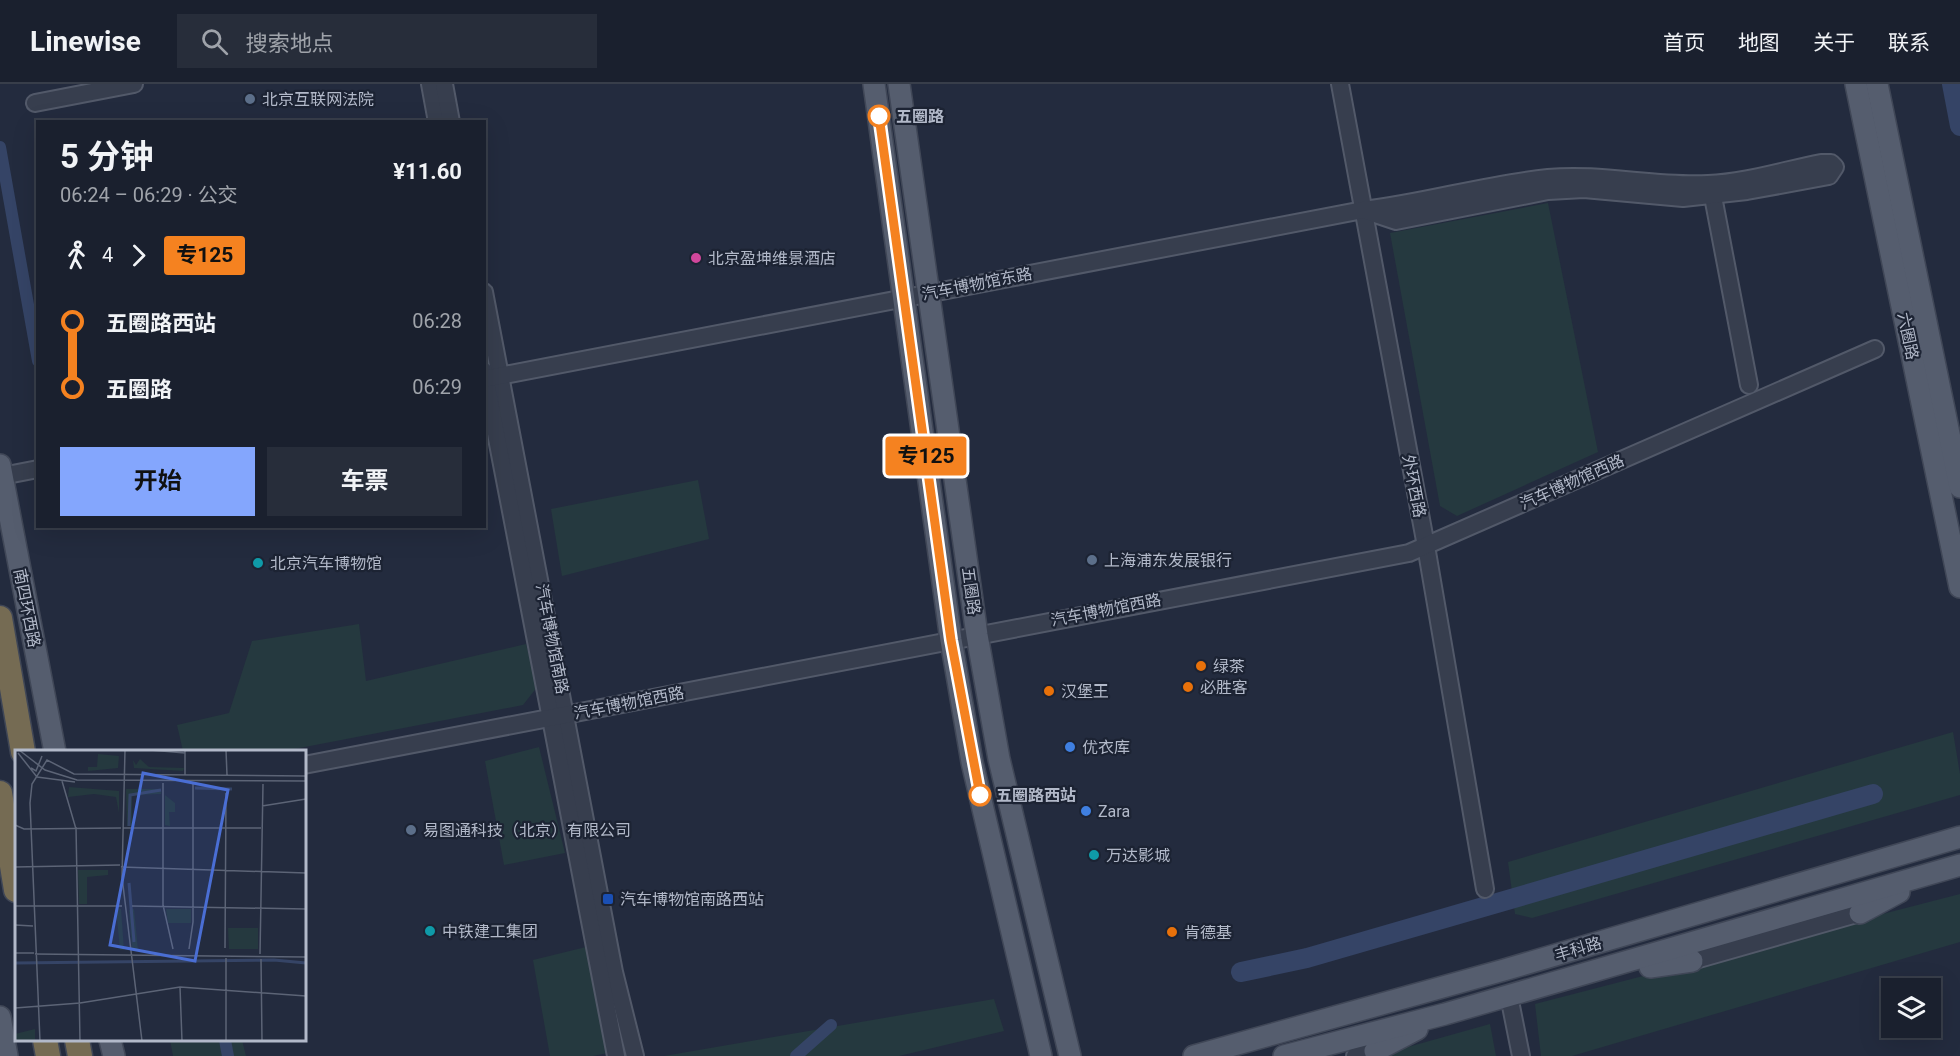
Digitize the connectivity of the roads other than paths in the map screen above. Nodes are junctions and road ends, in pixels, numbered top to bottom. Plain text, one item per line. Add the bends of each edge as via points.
1 (134, 84) edge
2 (430, 84) edge
3 (444, 84) edge
4 (874, 84) edge
5 (899, 84) edge
6 (1340, 84) edge
7 (1856, 84) edge
8 (1877, 84) edge
9 (35, 103) dead end
10 (437, 120) edge
11 (451, 120) edge
12 (1711, 190) junction
13 (1363, 210) junction
14 (927, 294) junction
15 (904, 298) junction
16 (486, 326) edge
17 (1875, 349) dead end
18 (489, 376) edge
19 (1749, 385) dead end
20 (36, 469) edge
21 (1, 471) edge
22 (1960, 487) edge
23 (1425, 546) junction
24 (1960, 587) edge
25 (0, 618) edge
26 (977, 635) junction
27 (951, 640) junction
28 (558, 716) junction
29 (23, 750) edge
30 (55, 750) edge
31 (306, 765) edge
32 (1, 801) edge
33 (1960, 837) edge
34 (1960, 864) edge
35 (1937, 872) junction
36 (15, 885) edge
37 (1485, 889) dead end
38 (1860, 913) joint
39 (1692, 961) joint
40 (1601, 969) junction
41 (1509, 996) junction
42 (1445, 1014) junction
43 (0, 1017) edge
44 (45, 1041) edge
45 (77, 1041) edge
46 (110, 1041) edge
47 (1365, 1053) edge
48 (7, 1056) edge
49 (48, 1056) edge
50 (80, 1056) edge
51 (114, 1056) edge
52 (616, 1056) edge
53 (635, 1056) edge
54 (1041, 1056) edge
55 (1070, 1056) edge
56 (1194, 1056) edge
57 (1284, 1056) edge
58 (1521, 1056) edge

1 - 9 street
2 - 10 street
3 - 11 street
4 - 15 main road, 五圈路
5 - 14 main road, 五圈路
6 - 13 street, 外环西路
7 - 24 main road, 六圈路
8 - 22 main road, 六圈路
12 - 12 street via 1829,176 1835,167 1821,163
12 - 13 street via 1683,198 1584,189 1548,191 1396,220
12 - 19 street
13 - 14 street, 汽车博物馆东路
13 - 23 street, 外环西路
14 - 15 street, 汽车博物馆东路
14 - 26 main road, 五圈路
15 - 18 street, 汽车博物馆东路
15 - 27 main road, 五圈路
16 - 18 street, 汽车博物馆南路
17 - 23 street, 汽车博物馆西路
18 - 28 street, 汽车博物馆南路
20 - 21 street
21 - 30 main road, 南四环西路
23 - 26 street, 汽车博物馆西路 via 1409,553
23 - 37 street, 外环西路
25 - 29 highway, 南四环西路
26 - 27 street, 汽车博物馆西路
26 - 55 main road, 五圈路 via 999,759
27 - 28 street, 汽车博物馆西路
27 - 54 main road, 五圈路 via 972,762
28 - 31 street, 汽车博物馆西路
28 - 52 street, 汽车博物馆南路
28 - 53 street, 汽车博物馆南路
32 - 36 highway
33 - 56 main road, 丰科路
34 - 35 main road, 丰科路
35 - 38 main road
35 - 40 main road, 丰科路
38 - 39 street
39 - 40 main road
40 - 41 main road, 丰科路
41 - 42 main road, 丰科路
41 - 58 street
42 - 47 main road
42 - 57 main road, 丰科路
43 - 48 main road
44 - 49 highway
45 - 50 highway
46 - 51 main road

